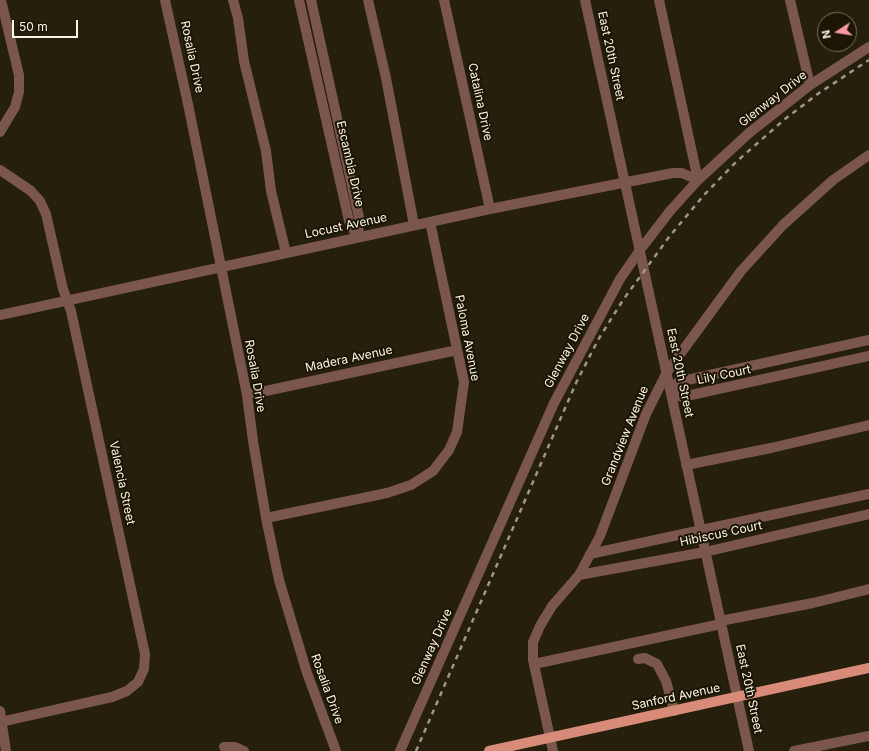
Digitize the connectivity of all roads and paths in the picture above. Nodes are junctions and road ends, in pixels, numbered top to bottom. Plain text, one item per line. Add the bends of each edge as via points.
1 (1, 0) edge
2 (165, 0) edge
3 (233, 0) edge
4 (299, 0) edge
5 (311, 0) edge
6 (368, 0) edge
7 (444, 0) edge
8 (585, 0) edge
9 (658, 0) edge
10 (790, 0) edge
11 (869, 47) edge
12 (810, 85) junction
13 (0, 132) edge
14 (869, 155) edge
15 (0, 170) edge
16 (698, 180) junction
17 (625, 182) junction
18 (490, 209) junction
19 (430, 222) junction
20 (414, 225) junction
21 (357, 237) junction
22 (640, 250) junction
23 (286, 253) junction
24 (221, 267) junction
25 (67, 300) junction
26 (0, 315) edge
27 (869, 340) edge
28 (457, 350) junction
29 (869, 356) edge
30 (667, 372) junction
31 (671, 392) junction
32 (247, 395) junction
33 (869, 425) edge
34 (686, 465) junction
35 (869, 494) edge
36 (869, 514) edge
37 (266, 518) junction
38 (700, 531) junction
39 (704, 552) junction
40 (590, 554) junction
41 (578, 575) junction
42 (869, 590) edge
43 (720, 622) junction
44 (638, 659) dead end
45 (534, 664) junction
46 (869, 668) edge
47 (738, 697) junction
48 (0, 711) edge
49 (674, 711) junction
50 (1, 722) edge
51 (869, 736) edge
52 (550, 738) junction
53 (224, 747) dead end
54 (6, 751) edge
55 (244, 751) edge
56 (336, 751) edge
57 (400, 751) edge
58 (489, 751) edge
59 (554, 751) edge
60 (749, 751) edge
61 (794, 751) edge

1 - 13 street via 18,76 19,92 15,107
2 - 24 street, Rosalia Drive
3 - 23 street
4 - 21 street, Escambia Drive via 349,221
5 - 21 street, Escambia Drive via 360,222
6 - 20 street via 386,78
7 - 18 street, Catalina Drive
8 - 17 street, East 20th Street
9 - 16 street
10 - 12 street
11 - 12 street, Glenway Drive
12 - 16 street, Glenway Drive via 749,133
14 - 30 street, Grandview Avenue via 833,180 783,225 741,271
15 - 25 street, Valencia Street via 31,191 40,201 46,214
16 - 17 street, Locust Avenue via 682,173 673,173
16 - 22 street, Glenway Drive
17 - 18 street, Locust Avenue
17 - 22 street, East 20th Street
18 - 19 street, Locust Avenue
19 - 20 street, Locust Avenue
19 - 28 street, Paloma Avenue
20 - 21 street, Locust Avenue
21 - 23 street, Locust Avenue
22 - 30 street, East 20th Street
22 - 57 street, Glenway Drive via 620,279 554,403
23 - 24 street, Locust Avenue
24 - 25 street, Locust Avenue
24 - 32 street, Rosalia Drive
25 - 26 street, Locust Avenue
25 - 50 street, Valencia Street via 145,654 144,669 138,682 112,697
27 - 31 street, Lily Court via 678,382
28 - 32 street, Madera Avenue
28 - 37 street, Paloma Avenue via 464,382 457,432 449,450 433,471 411,485 387,493
29 - 31 street, Lily Court via 682,397
30 - 31 street, East 20th Street
30 - 40 street, Grandview Avenue via 646,414 600,536
31 - 34 street, East 20th Street
32 - 37 street, Rosalia Drive
33 - 34 street
34 - 38 street, East 20th Street
35 - 38 street, Hibiscus Court
36 - 39 street, Hibiscus Court
37 - 56 street, Rosalia Drive via 279,580 294,632
38 - 39 street, East 20th Street
38 - 40 street, Hibiscus Court
39 - 41 street, Hibiscus Court
39 - 43 street, East 20th Street
40 - 41 street, Grandview Avenue
41 - 45 street, Grandview Avenue via 552,606 540,626 533,642
42 - 43 street
43 - 45 street
43 - 47 street, East 20th Street
44 - 49 street via 645,658 657,664 664,675
45 - 52 street, Grandview Avenue
46 - 47 main road, Sanford Avenue
47 - 49 main road, Sanford Avenue
47 - 60 street, East 20th Street
48 - 50 street
49 - 52 main road, Sanford Avenue
50 - 54 street
51 - 61 street
52 - 58 main road, Sanford Avenue
52 - 59 street, Grandview Avenue
53 - 55 street via 235,747

